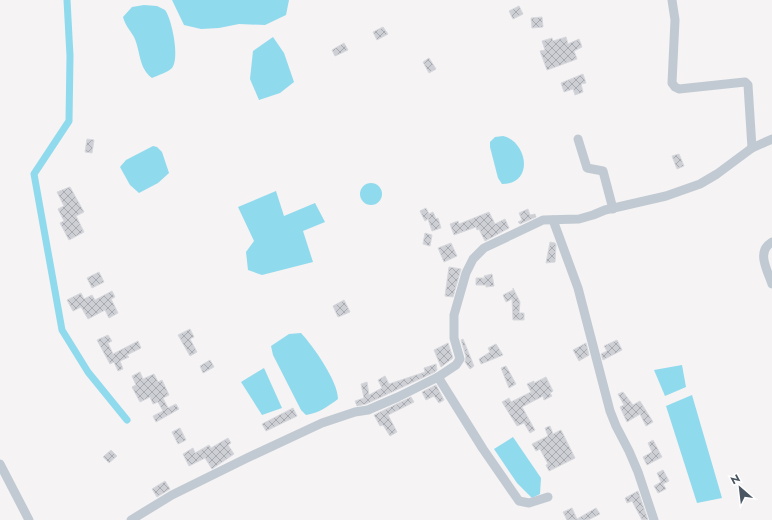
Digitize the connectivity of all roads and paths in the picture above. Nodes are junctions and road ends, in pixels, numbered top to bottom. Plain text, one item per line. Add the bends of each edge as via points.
1 (672, 0) edge
2 (578, 139) dead end
3 (772, 139) edge
4 (752, 148) junction
5 (613, 209) junction
6 (553, 220) junction
7 (772, 242) edge
8 (772, 284) edge
9 (438, 377) junction
10 (0, 464) edge
11 (548, 497) dead end
12 (29, 520) edge
13 (131, 520) edge
14 (654, 520) edge

1 - 4 street via 675,20 672,83 679,89 745,82 748,85
2 - 5 street via 587,168 603,171
3 - 4 street
4 - 5 street via 700,184 666,196
5 - 6 street via 579,219
6 - 9 street via 543,220 505,237 484,248 473,259 466,273 454,315 454,338 460,359 456,365
6 - 14 street via 578,288 613,418 629,451
7 - 8 street via 765,246 762,254
9 - 11 street via 519,501 529,503
9 - 13 street via 379,405 322,423 246,458 172,495
10 - 12 street

